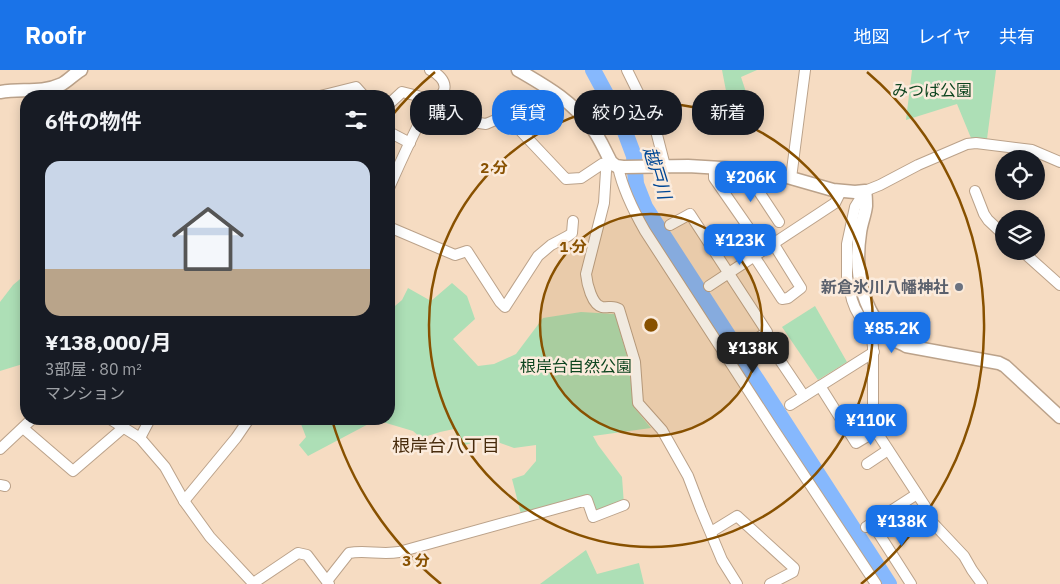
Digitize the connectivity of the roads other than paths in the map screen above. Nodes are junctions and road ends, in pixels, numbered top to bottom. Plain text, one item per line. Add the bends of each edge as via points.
1 (81, 70) edge
2 (430, 70) edge
3 (518, 70) edge
4 (627, 70) edge
5 (805, 70) edge
6 (37, 90) edge
7 (344, 90) edge
8 (359, 90) edge
9 (444, 90) edge
10 (20, 91) edge
11 (0, 92) edge
12 (410, 94) edge
13 (395, 98) edge
14 (482, 123) edge
15 (395, 135) edge
16 (414, 135) edge
17 (410, 143) junction
18 (1060, 162) edge
19 (617, 165) junction
20 (665, 166) junction
21 (714, 168) junction
22 (744, 169) junction
23 (395, 175) edge
24 (791, 178) junction
25 (842, 191) junction
26 (865, 191) junction
27 (976, 191) dead end
28 (573, 221) dead end
29 (779, 222) dead end
30 (670, 225) dead end
31 (995, 228) edge
32 (395, 230) edge
33 (773, 244) junction
34 (764, 250) junction
35 (754, 256) junction
36 (1032, 260) edge
37 (729, 272) junction
38 (1060, 285) edge
39 (709, 286) dead end
40 (763, 335) junction
41 (748, 345) dead end
42 (874, 352) junction
43 (820, 386) junction
44 (804, 396) junction
45 (790, 405) dead end
46 (1060, 417) edge
47 (26, 425) edge
48 (119, 425) edge
49 (147, 425) edge
50 (245, 425) edge
51 (23, 428) junction
52 (123, 428) junction
53 (876, 431) junction
54 (140, 438) junction
55 (0, 449) edge
56 (888, 450) junction
57 (867, 464) dead end
58 (917, 494) junction
59 (184, 501) junction
60 (624, 504) dead end
61 (711, 532) junction
62 (328, 582) edge
63 (253, 583) edge
64 (737, 584) edge
65 (770, 584) edge
66 (876, 584) edge
67 (911, 584) edge
68 (982, 584) edge

1 - 6 street via 55,86
2 - 9 street via 441,78
3 - 19 street via 567,100 592,127
4 - 20 street via 655,127
5 - 24 street
7 - 8 street via 356,87
10 - 11 street
12 - 13 street via 402,92
14 - 19 street via 500,118 510,122 566,179 581,178 602,164
15 - 17 street
16 - 17 street
17 - 23 street
18 - 26 street via 1032,150 967,144
19 - 20 street
19 - 61 street via 608,165 606,171 604,204 586,274 587,282 600,307 619,309 635,362 638,403 662,430 688,476
19 - 66 street via 632,207 645,231
20 - 21 street
21 - 22 street
21 - 34 street via 714,178
22 - 24 street
22 - 29 street
24 - 25 street
25 - 26 street
25 - 33 street via 835,203
26 - 42 street via 855,207 847,244 847,277 852,300 872,339
26 - 46 street via 858,269 870,312 884,331 906,346 999,363
27 - 31 street via 984,214
28 - 32 street via 572,233 538,256 505,306 466,251 455,255
30 - 37 street via 690,214
33 - 34 street
33 - 35 street via 801,288 788,298 782,299
34 - 35 street
35 - 37 street
36 - 38 street
37 - 39 street
37 - 40 street via 767,332
40 - 41 street
40 - 44 street
42 - 43 street
42 - 53 street via 872,390
43 - 44 street
43 - 53 street via 856,443
44 - 45 street
47 - 51 street
48 - 52 street
49 - 54 street
50 - 59 street
51 - 52 street via 73,471
51 - 55 street
52 - 54 street
53 - 56 street
54 - 59 street via 165,468
56 - 57 street
56 - 58 street
58 - 67 street via 869,525
58 - 68 street via 931,521 964,556
59 - 63 street via 210,538
60 - 62 street via 593,517 588,500 399,552 349,553
61 - 64 street via 722,560
61 - 65 street via 737,516 794,568 793,572
62 - 63 street via 307,555 298,553

